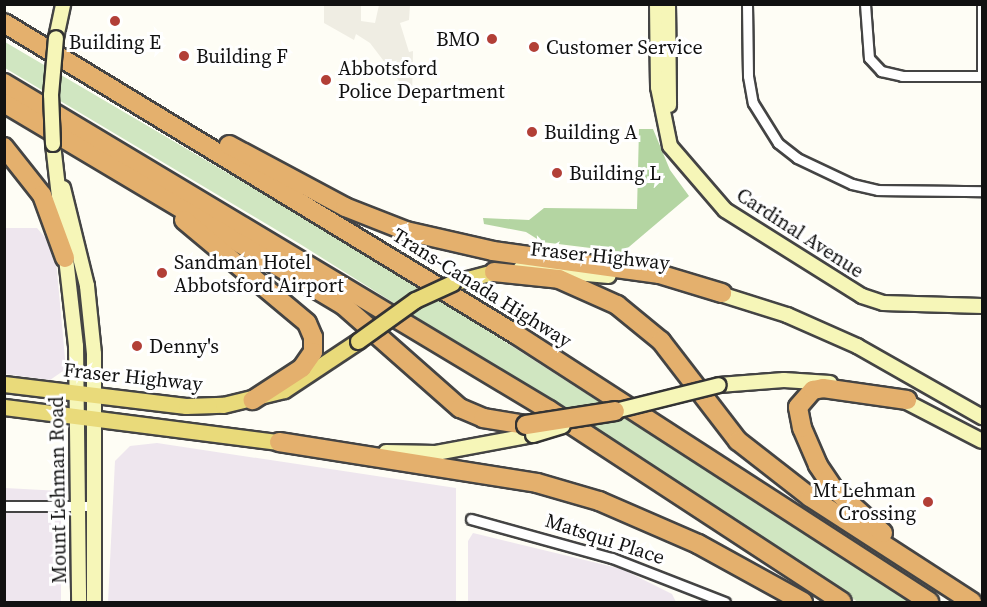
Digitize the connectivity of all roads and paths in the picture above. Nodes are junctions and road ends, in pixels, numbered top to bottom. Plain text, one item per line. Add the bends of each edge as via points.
1 (657, 4) edge
2 (668, 4) edge
3 (747, 4) edge
4 (865, 4) edge
5 (982, 4) edge
6 (60, 8) edge
7 (6, 24) edge
8 (982, 76) edge
9 (4, 83) edge
10 (4, 103) edge
11 (4, 147) edge
12 (56, 162) junction
13 (684, 165) junction
14 (125, 174) junction
15 (982, 191) edge
16 (65, 258) junction
17 (494, 272) junction
18 (722, 293) junction
19 (982, 306) edge
20 (4, 384) edge
21 (75, 393) junction
22 (95, 395) junction
23 (253, 400) junction
24 (907, 400) junction
25 (4, 407) edge
26 (615, 411) joint
27 (76, 417) junction
28 (982, 417) edge
29 (95, 418) junction
30 (530, 430) junction
31 (982, 441) edge
32 (279, 442) junction
33 (4, 506) edge
34 (78, 506) junction
35 (94, 506) junction
36 (471, 519) dead end
37 (80, 603) edge
38 (94, 603) edge
39 (725, 603) edge
40 (803, 603) edge
41 (842, 603) edge
42 (929, 603) edge
43 (972, 603) edge

1 - 13 main road, Cardinal Avenue via 662,122 670,146
2 - 13 main road, Cardinal Avenue via 671,121
3 - 15 street via 748,76 753,103 778,143 797,158 852,184 878,190
4 - 8 street via 869,58 881,71 902,76
5 - 8 street
6 - 12 main road, Mount Lehman Road, bridge via 51,95
7 - 18 highway via 345,207 406,231 493,251 659,274
7 - 42 highway, Trans-Canada Highway via 518,334
9 - 41 highway via 549,410
10 - 14 highway
11 - 16 highway via 42,195
12 - 16 main road, Mount Lehman Road
12 - 22 main road, Mount Lehman Road via 87,286
13 - 19 main road, Cardinal Avenue via 725,210 844,289 883,303
14 - 23 highway via 307,323 314,337 313,352 302,368
14 - 30 highway via 343,306 460,408
16 - 21 main road, Mount Lehman Road via 75,329
17 - 18 main road, Fraser Highway via 544,268
17 - 23 main road, Fraser Highway, bridge via 432,291 284,390
17 - 43 highway via 559,279 617,305 661,341 747,448 810,497
18 - 28 main road, Fraser Highway via 787,315 857,346
20 - 21 main road, Fraser Highway
21 - 22 main road, Fraser Highway
21 - 27 main road, Mount Lehman Road
22 - 23 main road, Fraser Highway via 204,407
22 - 29 main road, Mount Lehman Road
24 - 26 main road, bridge via 866,388 811,381 719,385
24 - 31 main road
24 - 43 highway via 823,388 813,390 802,400 799,416 818,465 834,489 886,536
25 - 27 main road
26 - 30 highway, bridge
27 - 29 main road
27 - 34 main road, Mount Lehman Road
29 - 32 main road
29 - 35 main road, Mount Lehman Road
30 - 32 main road via 436,453
32 - 40 highway via 526,481 599,501 698,544
33 - 34 street
34 - 35 street
34 - 37 main road, Mount Lehman Road
35 - 38 main road, Mount Lehman Road
36 - 39 street, Matsqui Place via 612,558

